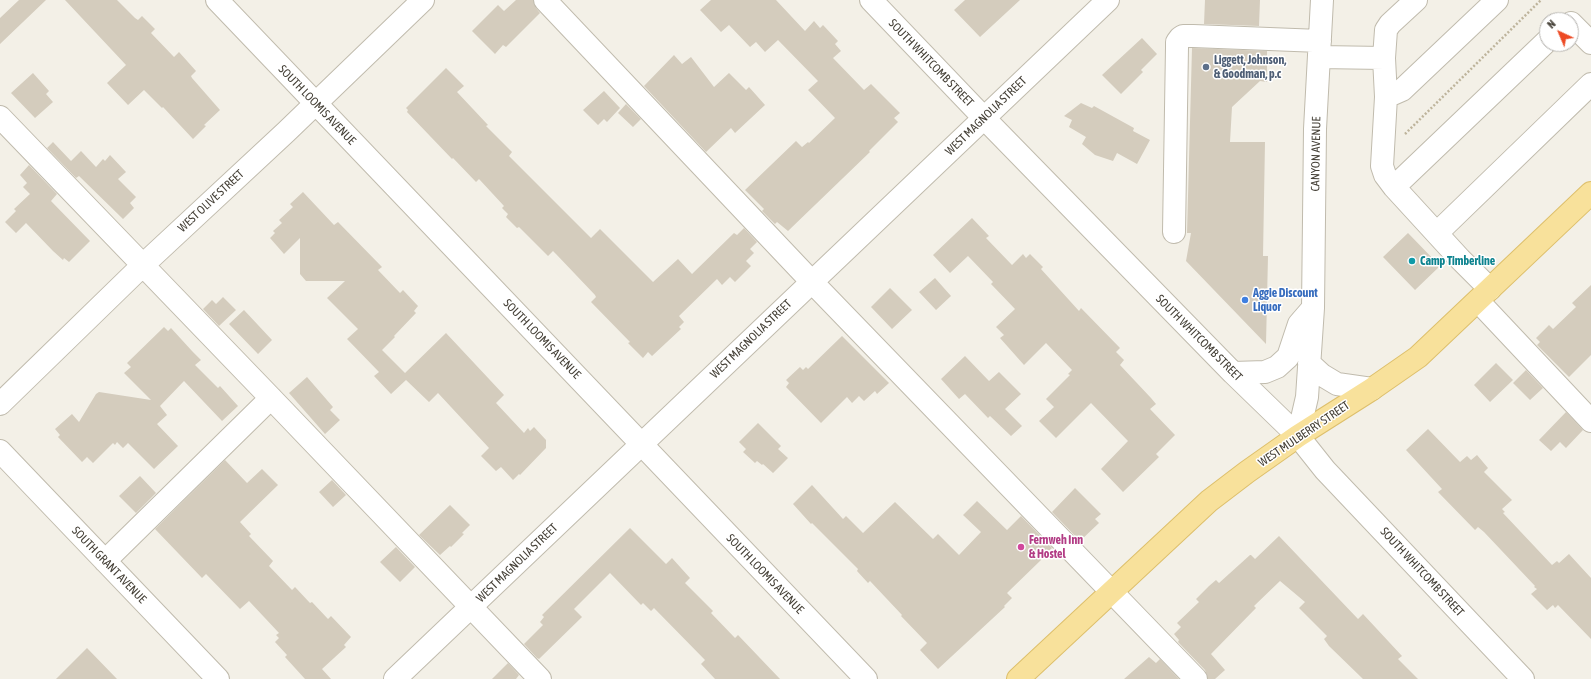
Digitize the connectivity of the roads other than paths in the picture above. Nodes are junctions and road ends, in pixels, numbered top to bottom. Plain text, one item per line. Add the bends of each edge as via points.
1 (217, 0) edge
2 (423, 0) edge
3 (545, 0) edge
4 (871, 0) edge
5 (1108, 0) edge
6 (1322, 0) edge
7 (1416, 0) edge
8 (1497, 0) edge
9 (1579, 30) edge
10 (1591, 43) edge
11 (1320, 49) junction
12 (1539, 50) edge
13 (1384, 58) junction
14 (1591, 84) edge
15 (1386, 97) junction
16 (316, 104) junction
17 (0, 117) edge
18 (983, 117) junction
19 (1394, 187) junction
20 (1591, 193) edge
21 (1174, 232) dead end
22 (1437, 233) junction
23 (143, 265) junction
24 (812, 282) junction
25 (1484, 295) junction
26 (1313, 308) junction
27 (1309, 363) junction
28 (1234, 373) junction
29 (1372, 389) junction
30 (271, 398) junction
31 (0, 404) edge
32 (1591, 421) edge
33 (1298, 436) junction
34 (642, 444) junction
35 (0, 451) edge
36 (105, 561) junction
37 (1112, 590) junction
38 (471, 607) junction
39 (218, 679) edge
40 (395, 679) edge
41 (540, 679) edge
42 (866, 679) edge
43 (1018, 679) edge
44 (1196, 679) edge
45 (1523, 679) edge

1 - 16 street, SOUTH LOOMIS AVENUE
2 - 16 street, WEST OLIVE STREET
3 - 24 street
4 - 18 street, SOUTH WHITCOMB STREET
5 - 18 street, WEST MAGNOLIA STREET
6 - 11 street, CANYON AVENUE
7 - 13 street via 1386,30
8 - 15 street via 1402,90
9 - 10 street
11 - 13 street
11 - 21 street via 1192,36 1180,38 1177,42
11 - 26 street, CANYON AVENUE via 1315,129
12 - 19 street
13 - 15 street
14 - 22 street
15 - 19 street via 1382,166
16 - 23 street, WEST OLIVE STREET
16 - 34 street, SOUTH LOOMIS AVENUE
17 - 23 street
18 - 24 street, WEST MAGNOLIA STREET
18 - 28 street, SOUTH WHITCOMB STREET
19 - 22 street
20 - 25 main road, WEST MULBERRY STREET
22 - 25 street via 1460,259
23 - 30 street
23 - 31 street, WEST OLIVE STREET
24 - 34 street, WEST MAGNOLIA STREET
24 - 37 street
25 - 29 main road, WEST MULBERRY STREET via 1418,357
25 - 32 street
26 - 27 street, CANYON AVENUE
26 - 28 street via 1299,324 1288,356 1277,367 1265,372
27 - 29 street via 1337,384
27 - 33 street, CANYON AVENUE via 1307,397
28 - 33 street, SOUTH WHITCOMB STREET
29 - 33 main road, WEST MULBERRY STREET
30 - 36 street
30 - 38 street
33 - 37 main road, WEST MULBERRY STREET via 1209,501
33 - 45 street, SOUTH WHITCOMB STREET via 1325,470
34 - 38 street, WEST MAGNOLIA STREET
34 - 42 street, SOUTH LOOMIS AVENUE
35 - 36 street, SOUTH GRANT AVENUE
36 - 39 street, SOUTH GRANT AVENUE
37 - 43 main road, WEST MULBERRY STREET
37 - 44 street
38 - 40 street, WEST MAGNOLIA STREET
38 - 41 street

